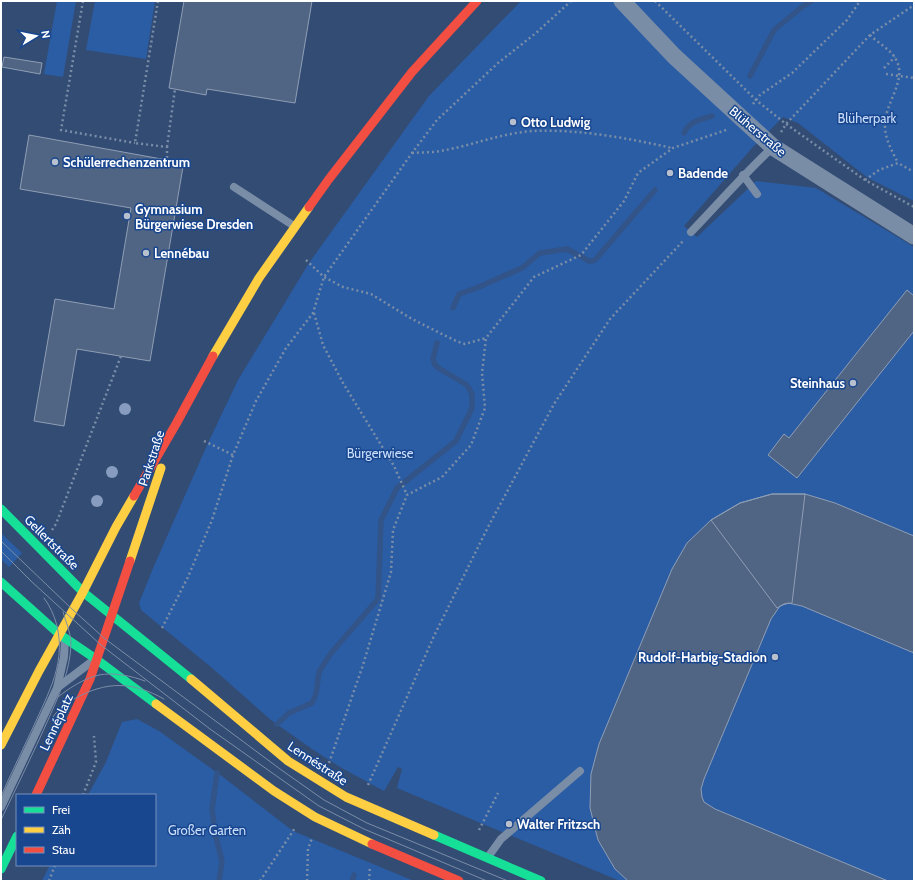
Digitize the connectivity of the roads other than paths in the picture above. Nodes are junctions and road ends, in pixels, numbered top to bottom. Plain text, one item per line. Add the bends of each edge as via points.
1 (477, 1) edge
2 (622, 1) edge
3 (773, 146) junction
4 (743, 175) junction
5 (234, 187) dead end
6 (757, 194) dead end
7 (295, 227) junction
8 (691, 232) road end
9 (914, 236) edge
10 (176, 424) junction
11 (1, 510) edge
12 (1, 582) edge
13 (83, 592) junction
14 (112, 615) junction
15 (62, 636) junction
16 (96, 659) junction
17 (57, 688) junction
18 (1, 745) edge
19 (580, 771) dead end
20 (36, 794) edge
21 (1, 807) edge
22 (16, 838) edge
23 (487, 857) junction
24 (1, 869) edge
25 (459, 881) edge
26 (541, 881) edge

1 - 7 main road via 412,72
2 - 3 street, Blüherstraße via 674,56
3 - 4 lane
3 - 9 street, Blüherstraße
4 - 6 lane
4 - 8 lane
5 - 7 lane
7 - 10 main road via 259,278 225,334
10 - 13 main road, Parkstraße via 116,527
10 - 14 main road, Parkstraße
11 - 13 main road, Gellertstraße
12 - 15 main road
13 - 14 main road
13 - 15 main road via 66,621
14 - 16 main road, Lennéplatz
14 - 23 main road, Lennéstraße via 288,761 346,797
15 - 16 main road
15 - 17 lane via 64,658
15 - 18 main road
16 - 17 lane
16 - 20 main road, Lennéplatz via 84,693
16 - 25 main road via 274,790 315,817
17 - 21 lane
19 - 23 lane via 501,839
22 - 24 main road
23 - 26 main road, Lennéstraße

